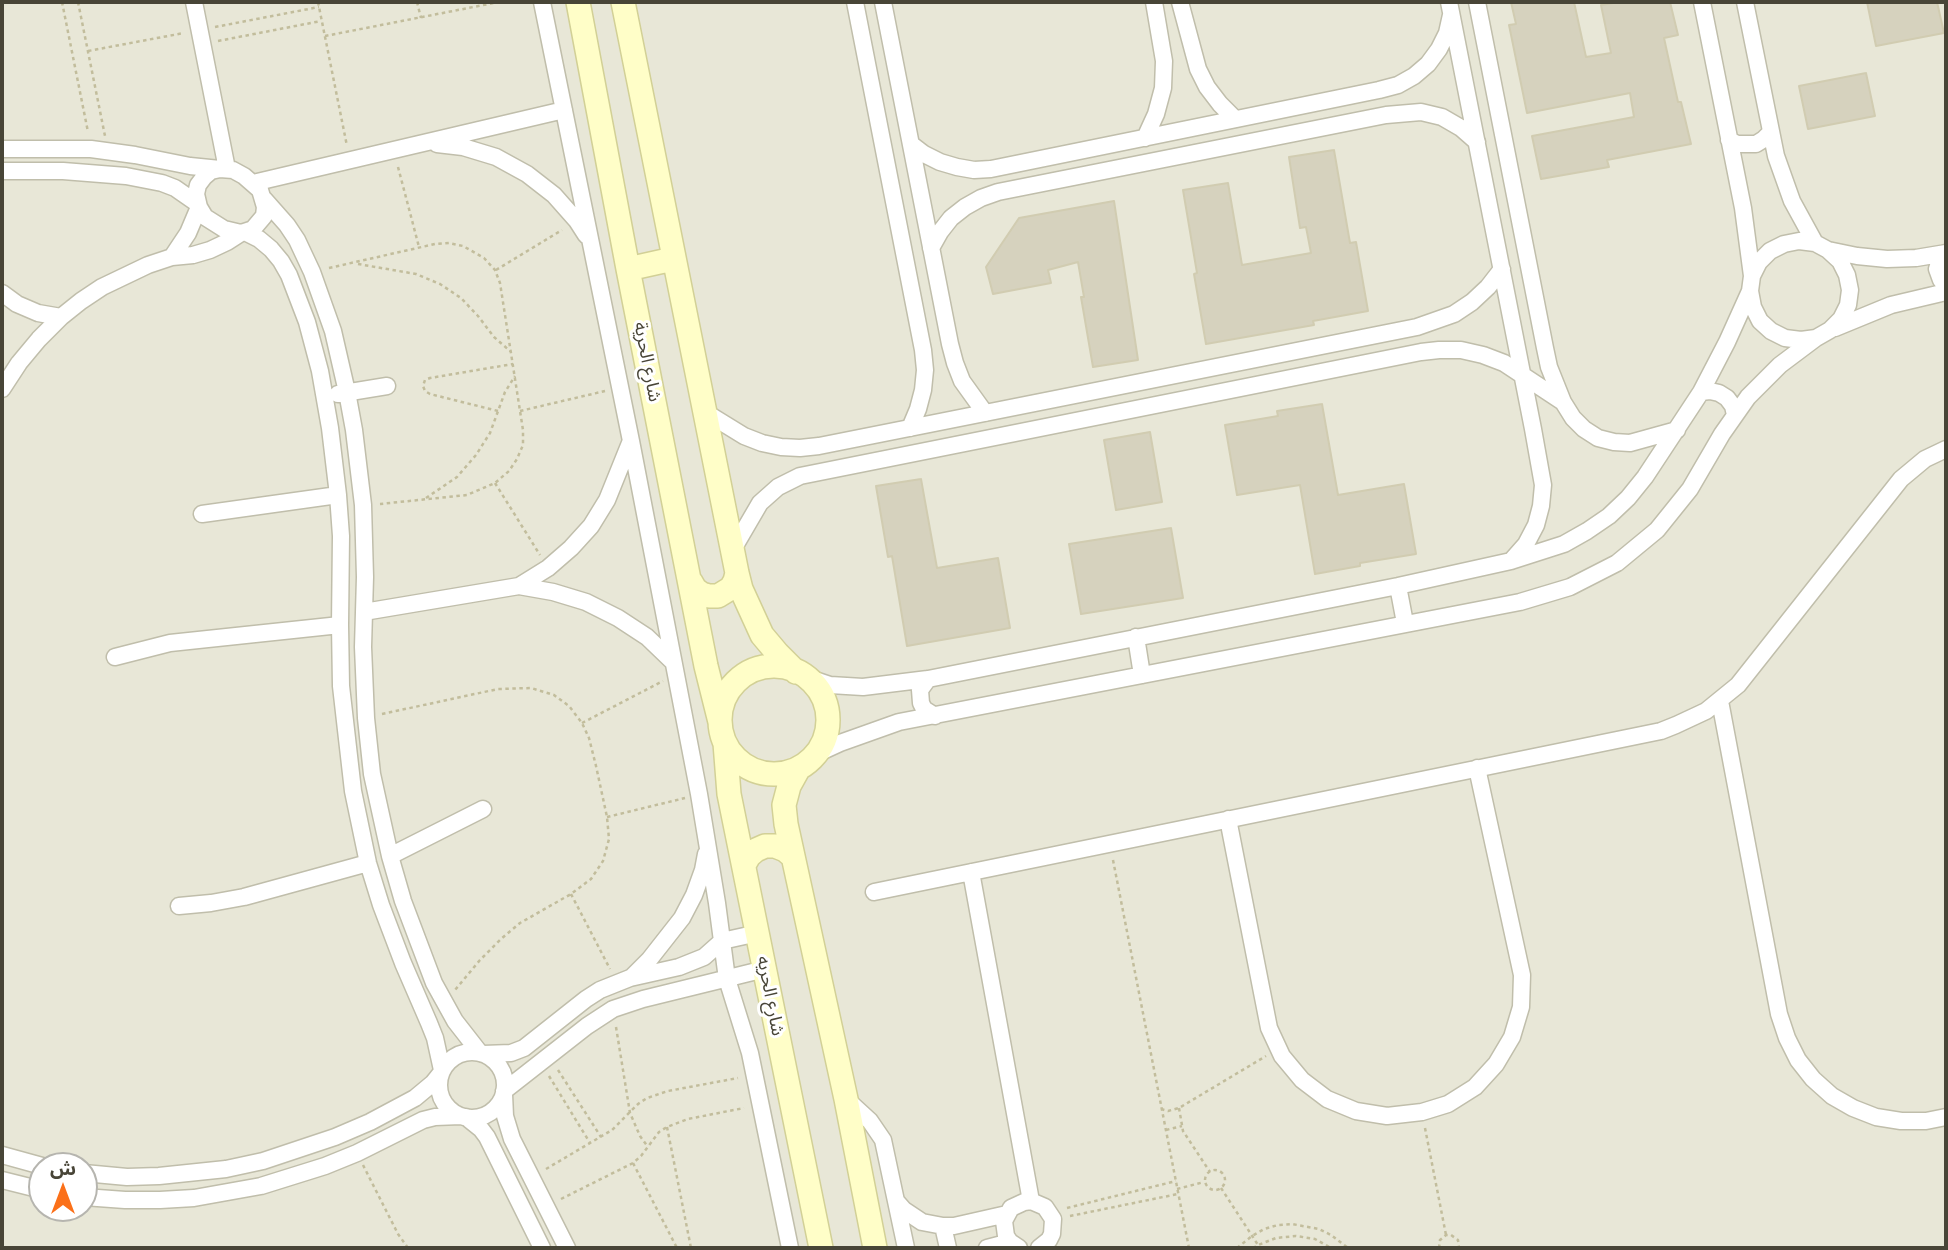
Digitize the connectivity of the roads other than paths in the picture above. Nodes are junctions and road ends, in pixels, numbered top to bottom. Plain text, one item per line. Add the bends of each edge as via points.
1 (194, 2) edge
2 (542, 2) edge
3 (578, 2) edge
4 (623, 2) edge
5 (855, 2) edge
6 (883, 2) edge
7 (1154, 2) edge
8 (1180, 2) edge
9 (1477, 2) edge
10 (1702, 2) edge
11 (1745, 2) edge
12 (1450, 8) edge
13 (886, 20) junction
14 (859, 26) junction
15 (1186, 30) junction
16 (1161, 36) junction
17 (1379, 90) junction
18 (564, 110) junction
19 (1386, 115) junction
20 (1235, 119) junction
21 (1770, 133) junction
22 (1144, 138) junction
23 (1729, 141) junction
24 (2, 142) edge
25 (428, 142) junction
26 (1477, 142) junction
27 (911, 144) junction
28 (29, 148) junction
29 (2, 149) edge
30 (1007, 166) junction
31 (224, 169) junction
32 (2, 172) edge
33 (253, 183) junction
34 (1013, 188) junction
35 (264, 199) junction
36 (198, 205) junction
37 (243, 232) junction
38 (591, 243) junction
39 (1821, 247) junction
40 (931, 248) junction
41 (1946, 253) edge
42 (172, 257) junction
43 (673, 259) junction
44 (628, 269) junction
45 (1502, 269) junction
46 (1751, 284) junction
47 (1946, 285) edge
48 (1946, 292) edge
49 (2, 293) edge
50 (61, 317) junction
51 (1433, 323) junction
52 (1823, 334) junction
53 (950, 344) junction
54 (923, 350) junction
55 (1438, 350) junction
56 (1523, 375) junction
57 (387, 386) dead end
58 (2, 389) edge
59 (348, 392) junction
60 (1701, 392) junction
61 (1079, 394) junction
62 (325, 396) junction
63 (1563, 402) junction
64 (705, 412) junction
65 (985, 413) junction
66 (1735, 415) junction
67 (1084, 419) junction
68 (910, 428) junction
69 (1677, 430) junction
70 (631, 441) junction
71 (819, 446) junction
72 (1946, 449) edge
73 (823, 471) junction
74 (338, 495) junction
75 (202, 514) dead end
76 (1511, 561) junction
77 (735, 562) junction
78 (691, 582) junction
79 (519, 586) junction
80 (1398, 586) junction
81 (364, 612) junction
82 (1405, 624) junction
83 (340, 625) junction
84 (1136, 637) junction
85 (115, 657) dead end
86 (674, 668) junction
87 (801, 674) junction
88 (1142, 675) junction
89 (928, 679) junction
90 (1720, 701) junction
91 (935, 716) junction
92 (723, 733) junction
93 (808, 761) junction
94 (1478, 768) junction
95 (483, 809) dead end
96 (1228, 819) junction
97 (708, 845) junction
98 (792, 856) junction
99 (391, 862) junction
100 (744, 864) junction
101 (370, 869) junction
102 (971, 872) junction
103 (874, 891) dead end
104 (179, 906) dead end
105 (758, 933) junction
106 (722, 941) junction
107 (765, 969) junction
108 (727, 979) junction
109 (624, 981) junction
110 (482, 1053) junction
111 (441, 1072) junction
112 (504, 1092) junction
113 (846, 1099) junction
114 (463, 1117) junction
115 (1946, 1117) edge
116 (2, 1154) edge
117 (28, 1162) edge
118 (226, 1169) junction
119 (98, 1174) edge
120 (2, 1180) edge
121 (28, 1186) edge
122 (228, 1193) junction
123 (98, 1197) edge
124 (1031, 1201) junction
125 (897, 1202) junction
126 (1007, 1214) junction
127 (943, 1226) junction
128 (1015, 1245) edge
129 (542, 1248) edge
130 (567, 1248) edge
131 (790, 1248) edge
132 (821, 1248) edge
133 (876, 1248) edge
134 (906, 1248) edge
135 (948, 1248) edge
136 (987, 1248) edge
137 (1039, 1248) edge

1 - 31 street
2 - 18 street
3 - 44 street, شارع الحرية
4 - 43 street
5 - 14 street
6 - 13 street
7 - 16 street
8 - 15 street
9 - 63 street via 1549,367
10 - 23 street
11 - 21 street
12 - 17 street via 1447,33 1427,64 1398,85
12 - 26 street
13 - 14 street
13 - 27 street
14 - 54 street
15 - 16 street via 1179,43
15 - 20 street via 1207,87
16 - 22 street via 1163,88
17 - 19 street via 1393,99
17 - 20 street
18 - 25 street
18 - 38 street
19 - 26 street via 1421,112 1442,117
19 - 34 street
20 - 22 street
21 - 23 street via 1755,144
21 - 39 street via 1792,201
22 - 30 street
23 - 46 street via 1743,208
24 - 28 street
25 - 33 street
25 - 38 street via 463,147 527,174 554,195
26 - 45 street
27 - 30 street via 924,155 957,167
27 - 40 street
28 - 29 street
28 - 31 street via 91,149
30 - 34 street via 1002,179
31 - 33 street
31 - 36 street via 211,171 198,185
32 - 36 street via 63,171 137,178 175,188
33 - 35 street
34 - 40 street via 965,206
35 - 37 street via 264,216 253,229
35 - 59 street via 297,240 312,272
36 - 37 street via 214,224
36 - 42 street via 188,233
37 - 42 street via 210,250
37 - 62 street via 271,249 289,275 307,322
38 - 70 street
39 - 41 street via 1887,259
39 - 46 street via 1799,241 1770,251 1759,262
39 - 52 street via 1840,261 1850,290 1841,319
40 - 53 street
41 - 47 street via 1937,269
42 - 50 street via 102,287
43 - 44 street
43 - 64 street
44 - 78 street, شارع الحرية
45 - 51 street via 1472,302
45 - 56 street
46 - 52 street via 1753,307 1771,331 1801,340
46 - 60 street
48 - 52 street via 1891,305
49 - 50 street via 38,313
50 - 58 street
51 - 55 street via 1444,335
51 - 61 street
52 - 66 street via 1780,365
53 - 54 street via 936,356
53 - 65 street via 962,381
54 - 68 street via 923,390
55 - 56 street via 1483,355
55 - 67 street
56 - 63 street
56 - 76 street via 1543,485 1536,525
57 - 59 street
59 - 62 street
59 - 81 street via 363,505
60 - 66 street via 1727,398
60 - 69 street
61 - 65 street
61 - 67 street
62 - 74 street
63 - 69 street via 1584,429 1614,442 1630,443
64 - 71 street via 762,443
64 - 77 street
65 - 68 street
66 - 82 street via 1675,510 1617,563 1545,596
67 - 73 street
68 - 71 street
69 - 76 street via 1645,477 1609,516 1564,544
70 - 79 street via 591,526 548,568
70 - 86 street
71 - 73 street via 814,462
72 - 90 street via 1901,479 1738,685
73 - 77 street via 778,487 760,503
74 - 75 street
74 - 83 street
76 - 80 street
77 - 78 street via 736,581 725,594 709,597
77 - 87 street via 741,589 762,635
78 - 92 street, شارع الحرية
79 - 81 street
79 - 86 street via 586,602 618,618
80 - 82 street
80 - 84 street
81 - 99 street via 363,683 372,774
82 - 88 street
83 - 85 street via 180,642
83 - 101 street via 348,756
84 - 88 street
84 - 89 street
86 - 97 street
87 - 89 street via 830,685 863,687
87 - 92 street via 786,668 764,668 744,676 729,691 721,711
87 - 93 street via 820,693 827,713 826,735
88 - 91 street
89 - 91 street via 920,690 921,703
90 - 94 street via 1661,731
90 - 115 street via 1779,1014 1798,1060 1832,1096 1853,1108 1901,1121
91 - 93 street via 899,722 840,743
92 - 93 street via 738,761 757,771 778,774
92 - 100 street, شارع الحريه via 729,794
93 - 98 street via 789,786 783,805
94 - 96 street
94 - 96 street via 1522,975 1521,1007 1512,1037 1475,1087 1448,1104 1422,1112 1387,1116 1356,1111 1327,1099 1302,1080 1282,1056 1269,1028
95 - 99 street
96 - 102 street
97 - 106 street
97 - 109 street via 703,870 682,918 658,950
98 - 100 street via 765,846
98 - 113 street
99 - 101 street
99 - 110 street via 444,1003
100 - 105 street, شارع الحريه
101 - 104 street via 244,897
101 - 111 street via 391,934 435,1038
102 - 103 street
102 - 124 street
105 - 106 street
105 - 107 street, شارع الحريه
106 - 108 street
106 - 109 street via 704,957
107 - 108 street
107 - 132 street, شارع الحريه
108 - 112 street via 613,1009
108 - 131 street via 755,1075
109 - 110 street via 586,999 524,1048
110 - 111 street via 454,1057
110 - 112 street via 498,1065
111 - 114 street via 442,1099
111 - 118 street via 415,1098 370,1122 299,1150
112 - 114 street via 493,1110 476,1118
112 - 130 street via 508,1127
113 - 125 street via 883,1140
113 - 133 street
114 - 122 street via 423,1120 357,1153 293,1177
114 - 129 street via 487,1137
116 - 117 street
118 - 119 street via 159,1176
118 - 122 street
120 - 121 street
122 - 123 street via 160,1200
124 - 126 street via 1017,1204
124 - 137 street via 1051,1216 1052,1234
125 - 127 street via 922,1222
125 - 134 street
126 - 127 street
126 - 128 street via 1004,1229
127 - 135 street
128 - 136 street

